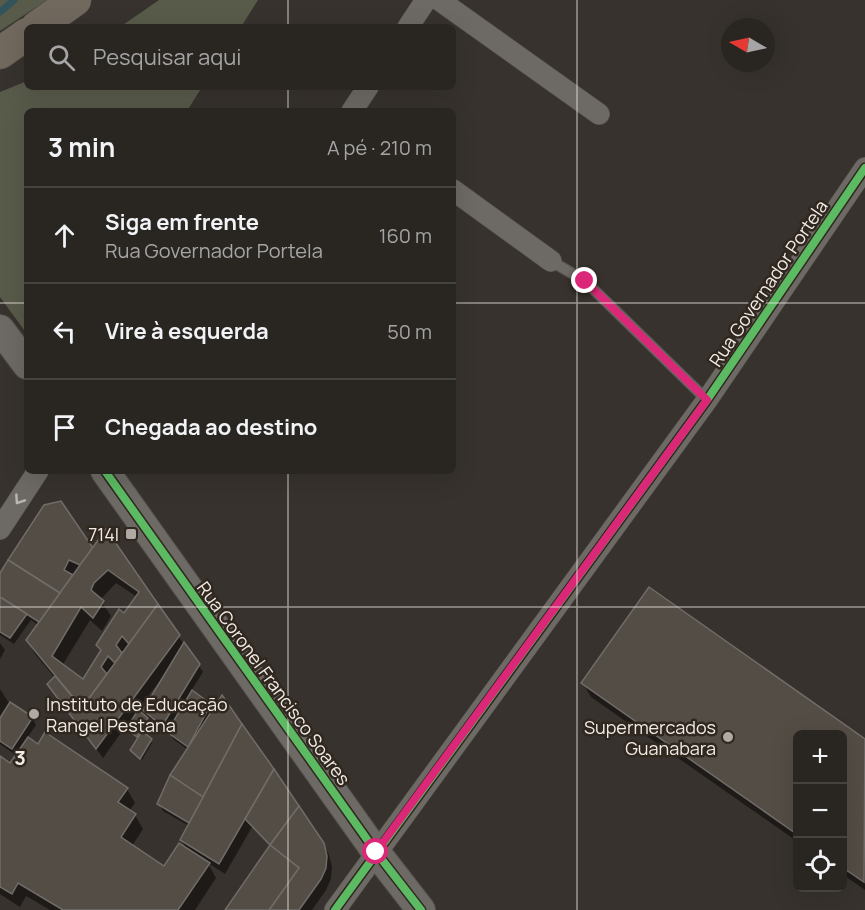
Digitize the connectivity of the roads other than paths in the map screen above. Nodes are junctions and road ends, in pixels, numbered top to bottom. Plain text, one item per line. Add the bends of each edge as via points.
1 (75, 0) edge
2 (426, 0) edge
3 (439, 0) edge
4 (41, 24) edge
5 (410, 24) edge
6 (24, 36) edge
7 (0, 53) edge
8 (366, 90) edge
9 (354, 108) edge
10 (599, 114) dead end
11 (865, 168) edge
12 (456, 192) edge
13 (551, 261) joint
14 (0, 329) edge
15 (24, 361) edge
16 (707, 400) junction
17 (36, 474) edge
18 (108, 474) edge
19 (0, 529) edge
20 (376, 852) junction
21 (335, 910) edge
22 (422, 910) edge

1 - 4 main road
2 - 5 street
3 - 10 street
6 - 7 main road
8 - 9 street
11 - 16 street, Rua Governador Portela
12 - 13 street
13 - 16 lane via 585,281
14 - 15 street
16 - 20 street, Rua Governador Portela
17 -> 19 street
18 - 20 street, Rua Coronel Francisco Soares
20 - 21 street, Rua Governador Portela
20 - 22 street, Rua Coronel Francisco Soares

